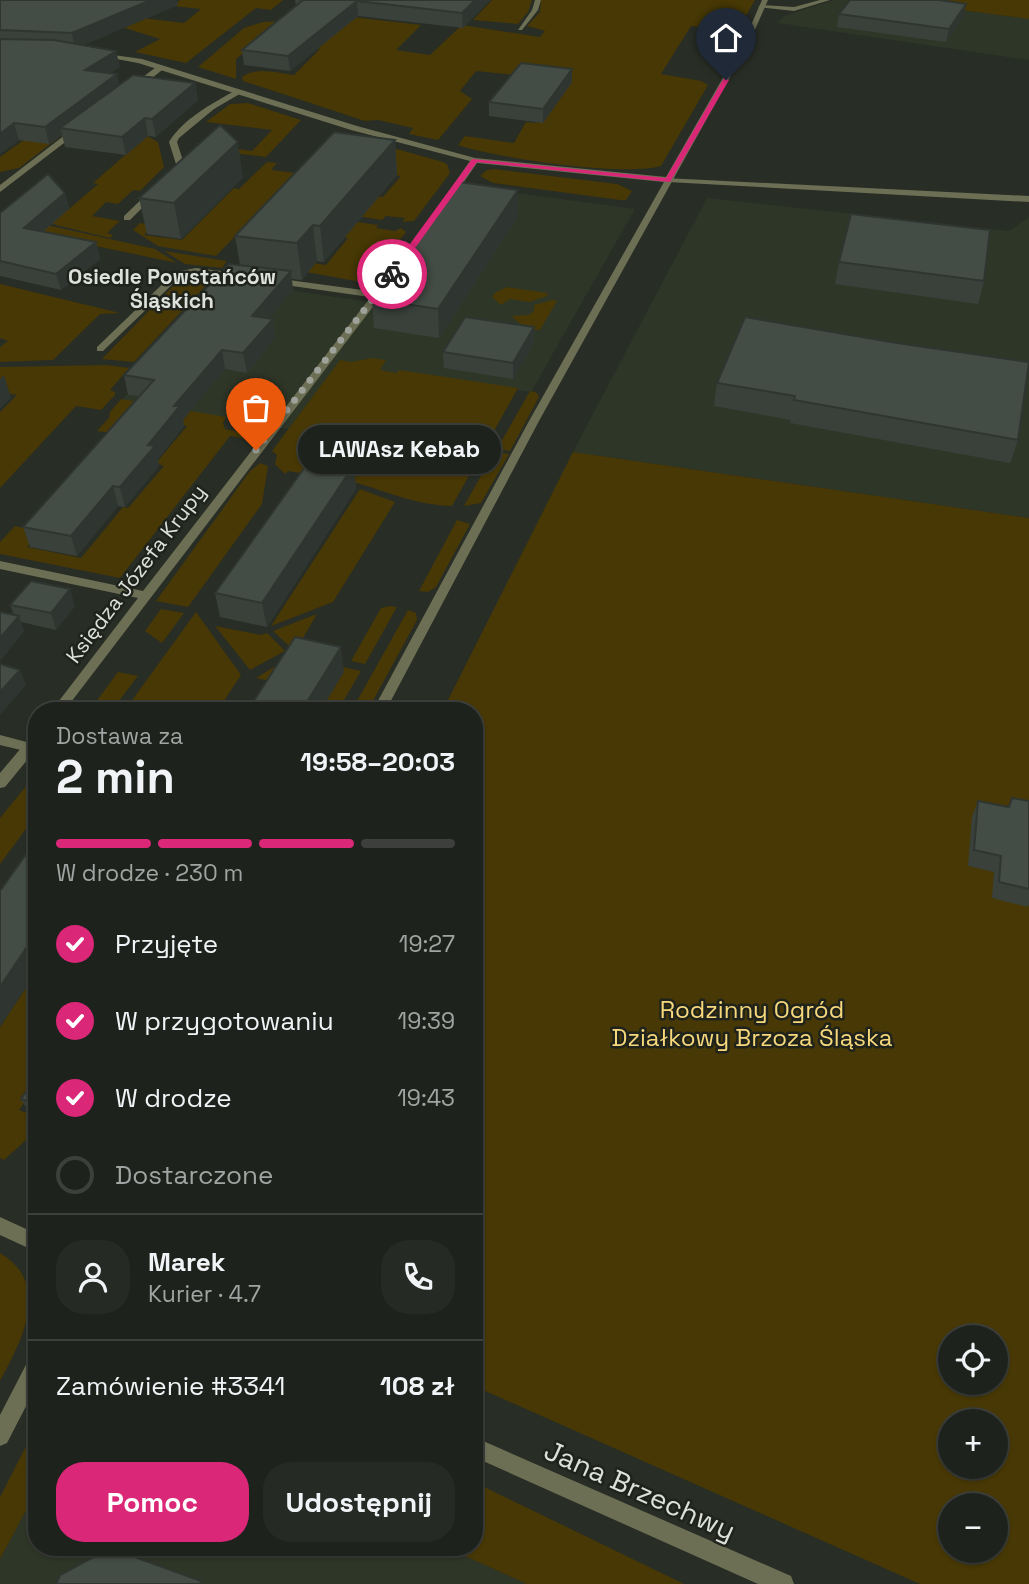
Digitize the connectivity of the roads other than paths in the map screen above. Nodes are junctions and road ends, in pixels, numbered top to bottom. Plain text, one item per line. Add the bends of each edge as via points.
1 (538, 0) edge
2 (827, 0) edge
3 (763, 4) edge
4 (520, 29) dead end
5 (91, 54) edge
6 (162, 67) junction
7 (129, 91) edge
8 (239, 92) junction
9 (84, 125) edge
10 (475, 160) junction
11 (668, 180) junction
12 (0, 188) edge
13 (1029, 199) edge
14 (445, 202) edge
15 (127, 218) dead end
16 (392, 274) edge
17 (251, 278) edge
18 (264, 280) edge
19 (377, 295) junction
20 (100, 349) dead end
21 (0, 565) edge
22 (146, 596) junction
23 (64, 702) edge
24 (383, 702) edge
25 (0, 740) edge
26 (28, 742) edge
27 (28, 748) edge
28 (0, 783) edge
29 (0, 1226) edge
30 (28, 1239) edge
31 (28, 1382) edge
32 (0, 1436) edge
33 (483, 1451) edge
34 (783, 1584) edge

1 - 4 street
2 - 3 street via 794,9
3 - 11 street
5 - 6 street
6 - 7 street
6 - 8 street
8 - 10 street
8 - 15 street via 211,107 177,137 173,142 179,169
9 - 12 street
10 - 11 street
10 - 14 street
11 - 13 street
11 - 24 street
16 - 19 street, Księdza Józefa Krupy
17 - 20 street via 196,271 178,274
18 - 19 street
19 - 22 street, Księdza Józefa Krupy
21 - 22 street
22 - 23 street, Księdza Józefa Krupy
25 - 26 street
27 - 28 street
29 - 30 street
31 - 32 street
33 - 34 street, Jana Brzechwy

